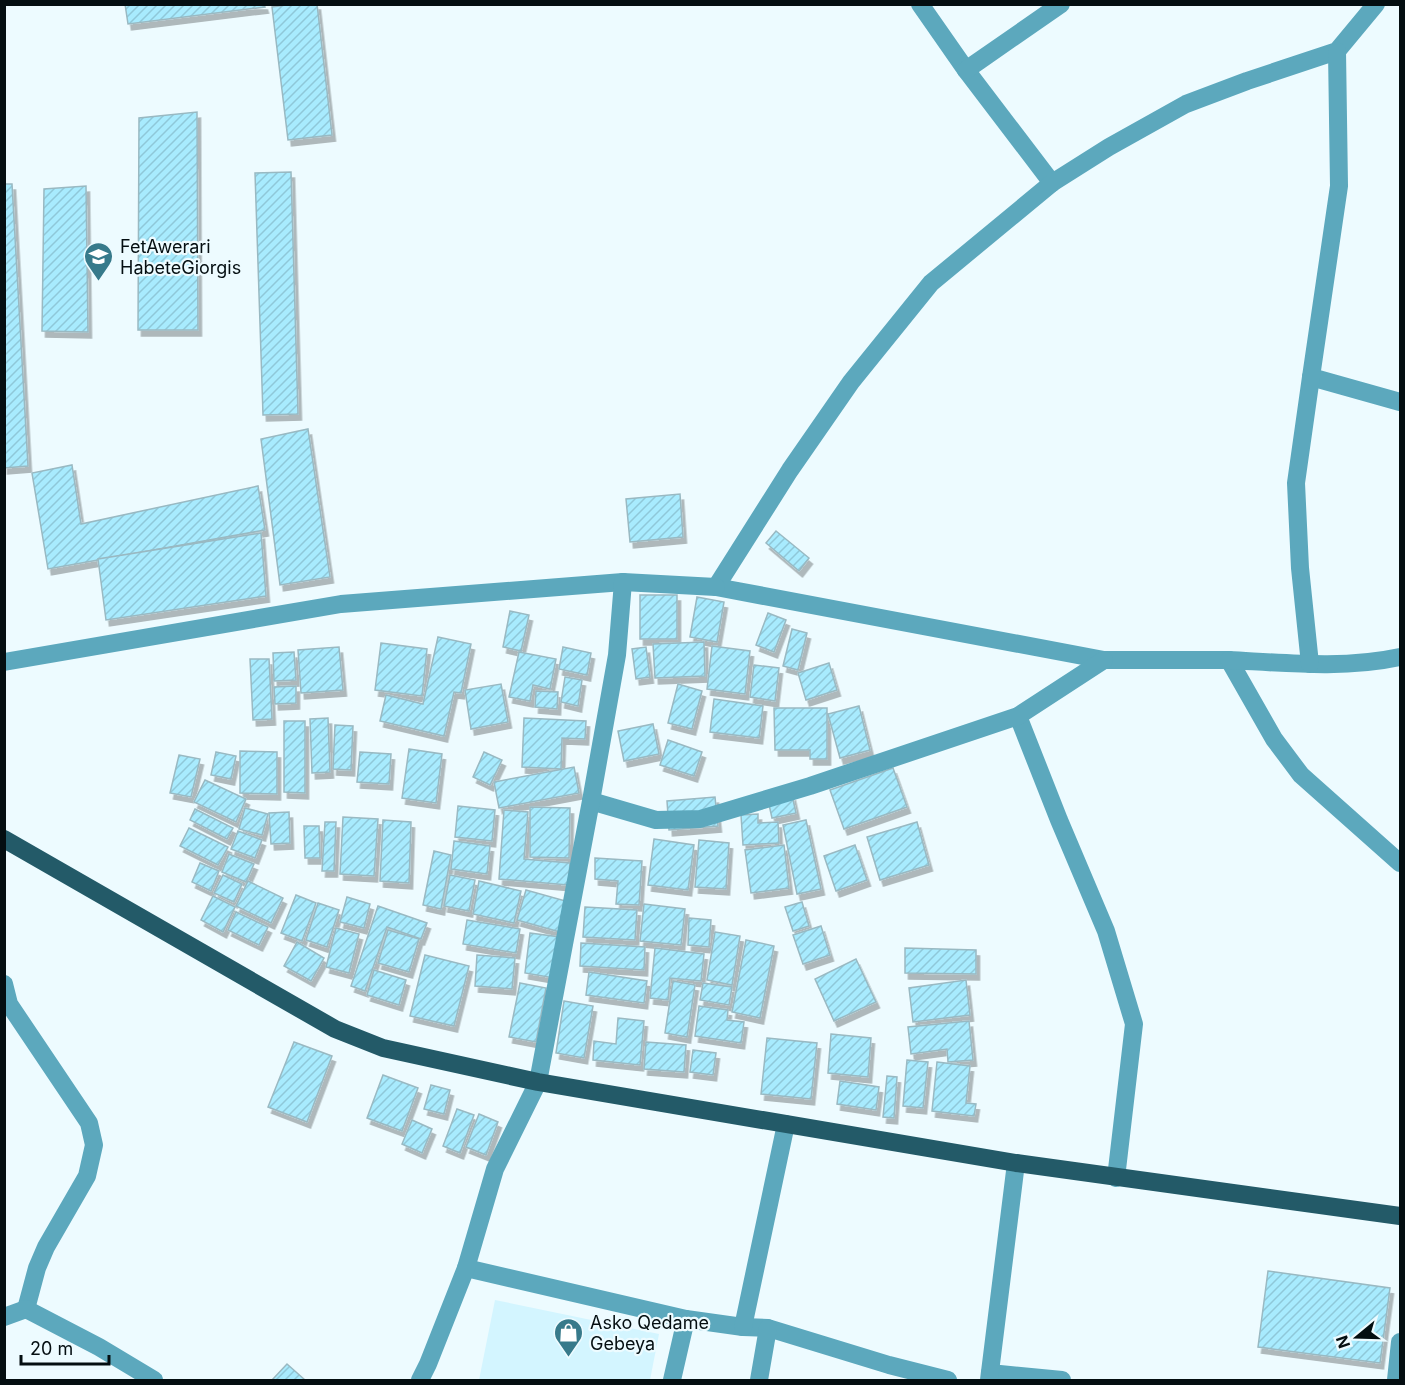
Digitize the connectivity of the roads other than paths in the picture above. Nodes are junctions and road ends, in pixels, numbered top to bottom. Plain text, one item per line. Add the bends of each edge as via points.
1 (920, 4) edge
2 (1061, 4) edge
3 (1376, 4) edge
4 (1337, 51) junction
5 (966, 70) junction
6 (1052, 183) junction
7 (1311, 377) junction
8 (1401, 402) edge
9 (624, 582) junction
10 (716, 587) junction
11 (1401, 657) edge
12 (1104, 660) junction
13 (1229, 660) junction
14 (4, 662) edge
15 (1310, 664) junction
16 (1018, 716) junction
17 (591, 801) junction
18 (4, 839) edge
19 (1401, 863) edge
20 (4, 984) edge
21 (538, 1082) junction
22 (786, 1124) junction
23 (1016, 1163) junction
24 (1116, 1178) junction
25 (1401, 1216) edge
26 (466, 1268) junction
27 (26, 1309) junction
28 (4, 1317) edge
29 (686, 1319) junction
30 (743, 1327) junction
31 (768, 1328) junction
32 (1401, 1342) edge
33 (989, 1377) edge
34 (154, 1380) edge
35 (420, 1380) edge
36 (672, 1380) edge
37 (759, 1380) edge
38 (948, 1380) edge
39 (1062, 1380) edge
40 (1396, 1380) edge

1 - 5 street
2 - 5 street
3 - 4 street
4 - 6 street via 1186,104
4 - 7 street via 1339,186
5 - 6 street
6 - 10 street via 931,283 851,382
7 - 8 street
7 - 15 street via 1296,483
9 - 10 street
9 - 14 street via 341,604
9 - 17 street via 617,656
10 - 12 street
11 - 15 street via 1377,662
12 - 13 street
12 - 16 street
13 - 15 street
13 - 19 street via 1274,739 1301,775
16 - 17 street via 700,819 656,820
16 - 24 street via 1106,931 1134,1024
17 - 21 street
18 - 21 main road via 335,1029 383,1048
20 - 27 street via 9,1004 89,1123 93,1145 87,1176 36,1268
21 - 22 main road
21 - 26 street via 495,1169
22 - 23 main road
22 - 30 street
23 - 24 main road
23 - 33 street
24 - 25 main road
26 - 29 street
26 - 35 street
27 - 28 street
27 - 34 street
29 - 30 street
29 - 36 street
30 - 31 street
31 - 37 street
31 - 38 street
32 - 40 street
33 - 39 street

